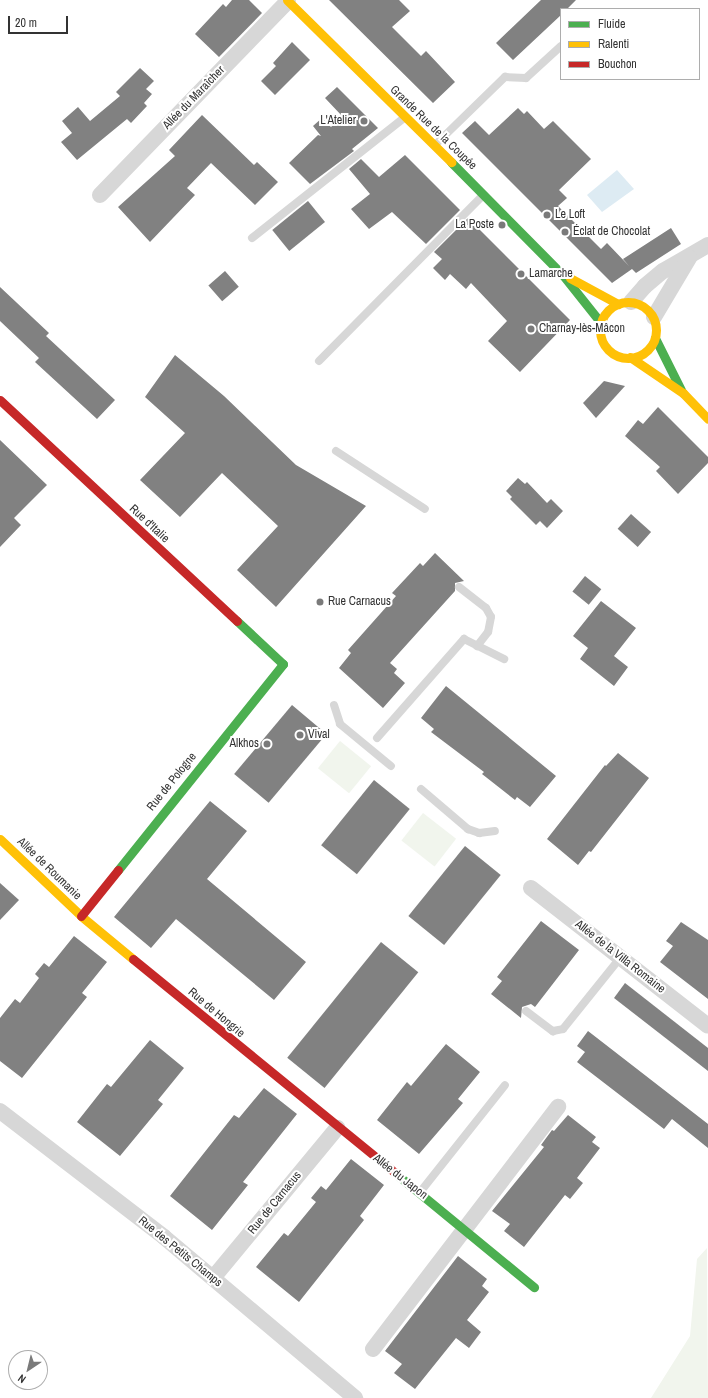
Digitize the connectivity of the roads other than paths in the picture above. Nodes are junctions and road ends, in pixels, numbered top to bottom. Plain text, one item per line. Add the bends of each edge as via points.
1 (287, 0) edge
2 (560, 47) edge
3 (405, 117) junction
4 (434, 146) junction
5 (100, 195) dead end
6 (484, 195) junction
7 (252, 238) dead end
8 (708, 245) edge
9 (689, 258) junction
10 (562, 274) junction
11 (624, 303) junction
12 (654, 317) junction
13 (601, 323) junction
14 (655, 338) junction
15 (630, 357) junction
16 (319, 361) dead end
17 (683, 393) junction
18 (0, 400) edge
19 (708, 419) edge
20 (336, 451) dead end
21 (425, 509) dead end
22 (459, 587) dead end
23 (477, 646) junction
24 (504, 659) dead end
25 (283, 664) joint
26 (334, 705) dead end
27 (377, 738) dead end
28 (391, 766) dead end
29 (421, 789) dead end
30 (495, 830) dead end
31 (0, 838) edge
32 (531, 888) dead end
33 (81, 916) junction
34 (620, 958) junction
35 (526, 1011) dead end
36 (708, 1026) edge
37 (505, 1085) dead end
38 (558, 1107) dead end
39 (0, 1111) edge
40 (336, 1128) junction
41 (420, 1193) junction
42 (464, 1228) junction
43 (213, 1278) junction
44 (534, 1287) dead end
45 (373, 1349) dead end
46 (355, 1398) edge

1 - 3 street, Grande Rue de la Coupée
1 - 5 street, Allée du Maraîcher
2 - 4 lane via 526,78 505,77
3 - 4 street, Grande Rue de la Coupée
3 - 7 lane
4 - 6 street, Grande Rue de la Coupée
6 - 10 street, Grande Rue de la Coupée
6 - 16 lane
8 - 9 street
9 - 11 street via 663,271
9 - 12 street
10 - 11 street, Grande Rue de la Coupée
10 - 13 street, Grande Rue de la Coupée
11 - 12 street via 641,305
11 - 13 street via 608,311
12 - 14 street
13 - 15 street via 602,341 608,350 618,356
14 - 15 street via 650,348 640,356
14 - 17 street
15 - 17 street
17 - 19 street
18 - 25 street, Rue d'Italie
20 - 21 lane
22 - 23 lane via 486,608 491,617 488,632
23 - 24 lane
23 - 27 lane via 464,639
25 - 33 street, Rue de Pologne
26 - 28 lane via 340,724
29 - 30 lane via 468,829 479,833
31 - 33 street, Allée de Roumanie
32 - 34 street, Allée de la Villa Romaine
33 - 40 street, Rue de Hongrie
34 - 35 lane via 563,1029 553,1031
34 - 36 street, Allée de la Villa Romaine
37 - 41 lane
38 - 42 street
39 - 43 street, Rue des Petits Champs
40 - 41 street, Allée du Japon
40 - 43 street, Rue de Carnacus
41 - 42 street, Allée du Japon
42 - 44 street, Allée du Japon
42 - 45 street
43 - 46 street, Rue des Petits Champs

